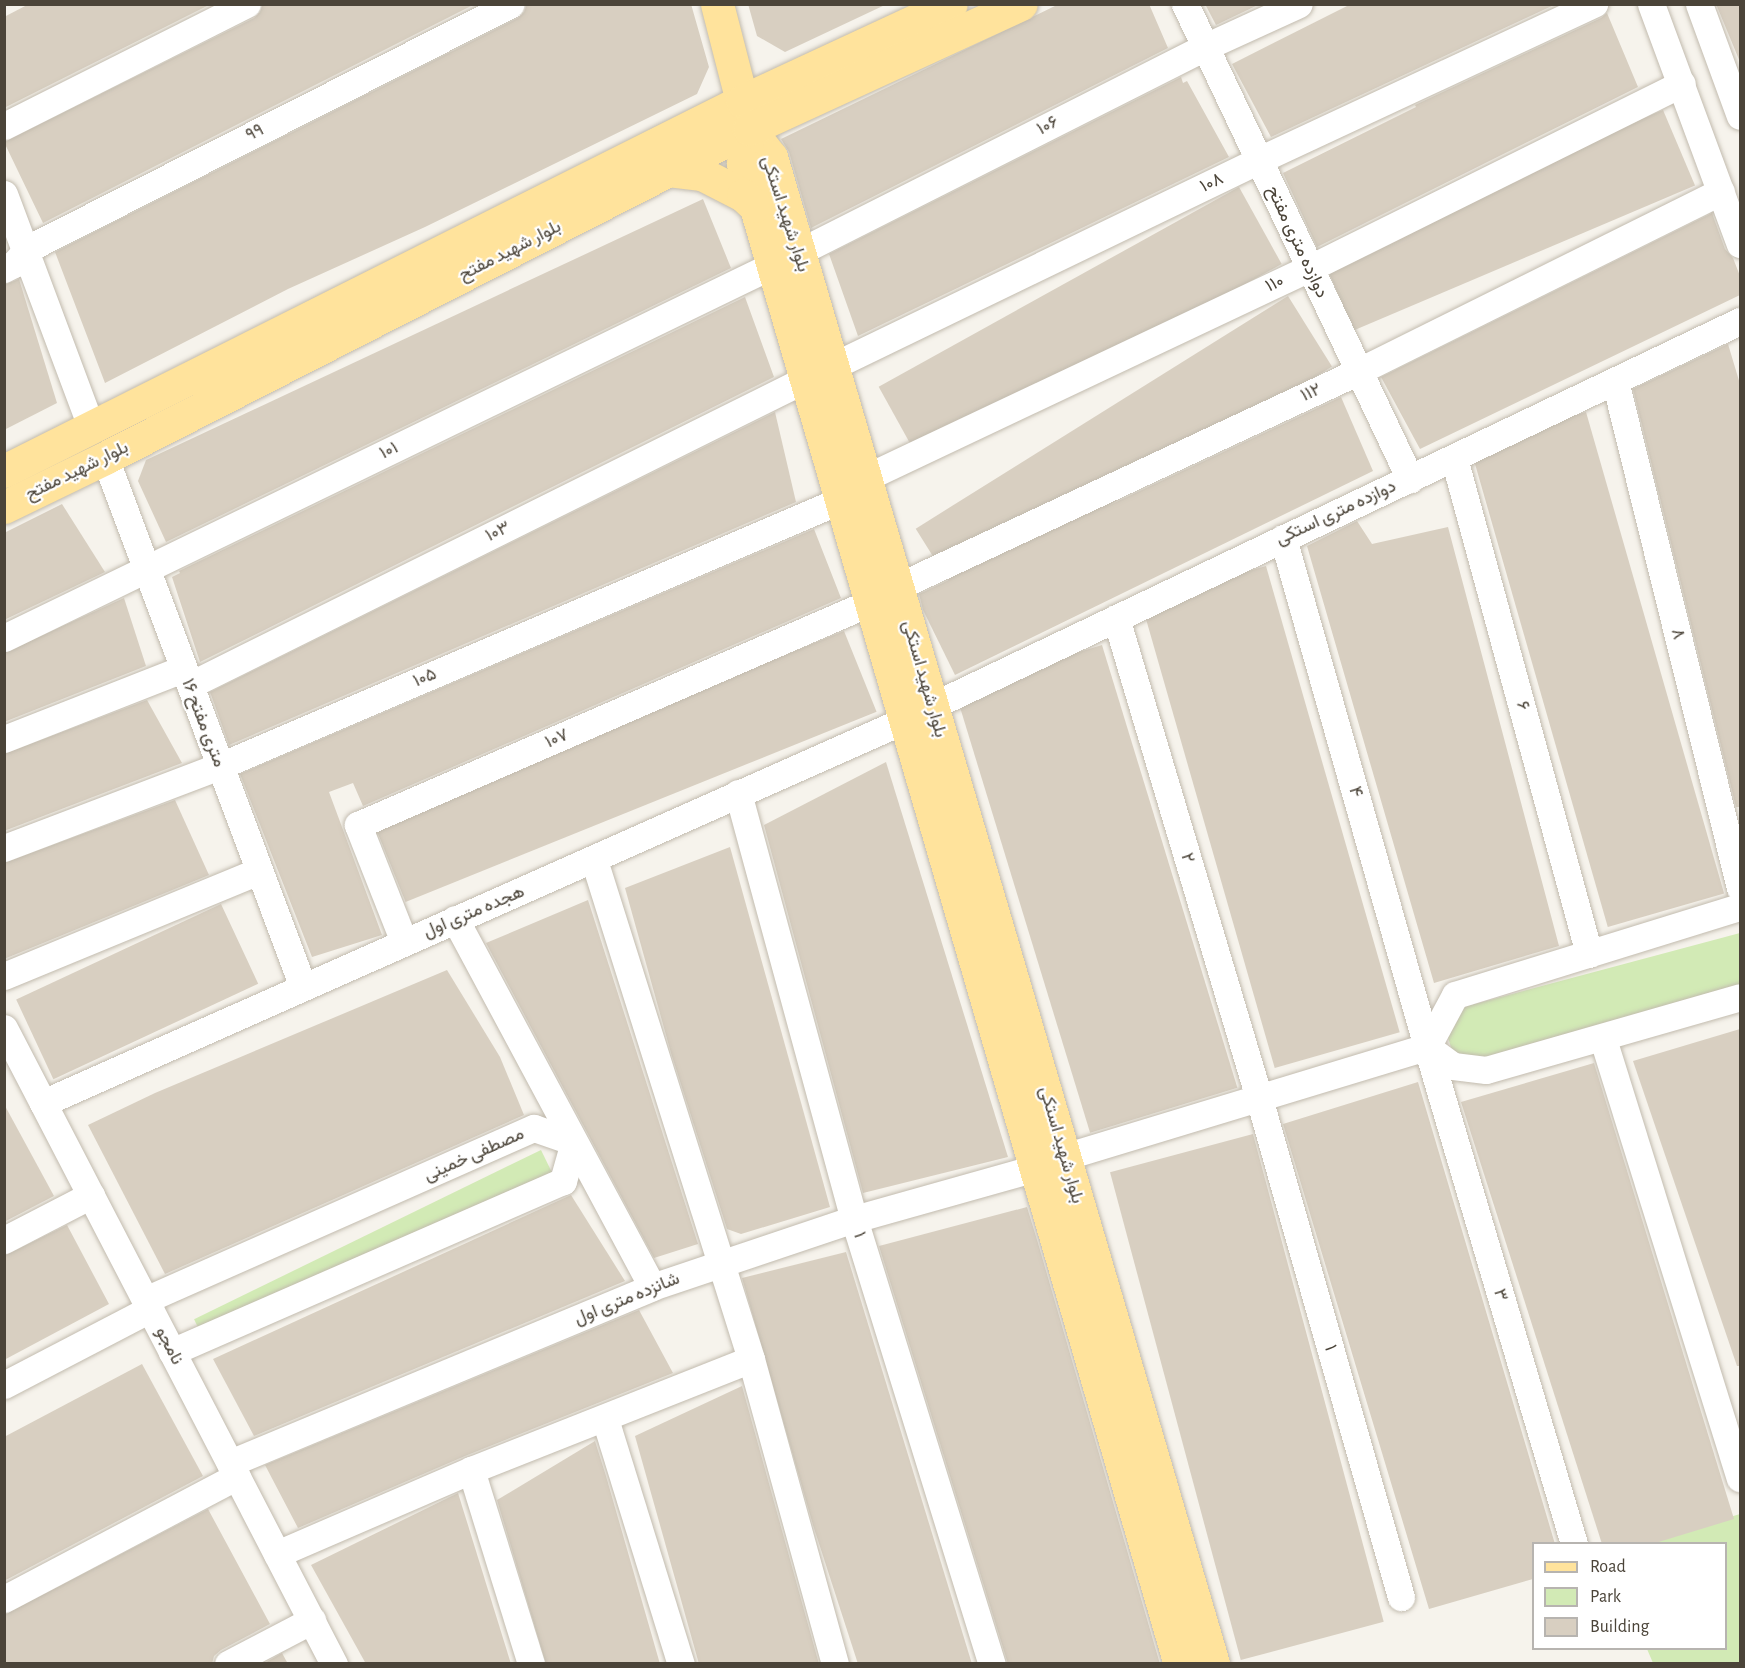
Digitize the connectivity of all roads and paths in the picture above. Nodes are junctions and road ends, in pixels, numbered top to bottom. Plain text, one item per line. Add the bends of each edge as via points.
1 (247, 4) edge
2 (511, 4) edge
3 (717, 4) edge
4 (951, 4) edge
5 (1021, 4) edge
6 (1185, 4) edge
7 (1299, 4) edge
8 (1594, 4) edge
9 (1651, 4) edge
10 (1699, 4) edge
11 (1205, 47) junction
12 (1682, 83) junction
13 (745, 115) junction
14 (1740, 116) edge
15 (4, 126) edge
16 (1259, 160) junction
17 (668, 170) junction
18 (1721, 191) junction
19 (4, 194) edge
20 (756, 206) junction
21 (1740, 244) edge
22 (27, 249) junction
23 (786, 258) junction
24 (1310, 268) junction
25 (4, 269) edge
26 (1740, 321) edge
27 (1359, 371) junction
28 (819, 373) junction
29 (1616, 381) junction
30 (92, 429) junction
31 (105, 458) junction
32 (1454, 458) junction
33 (4, 471) edge
34 (865, 478) junction
35 (1410, 479) junction
36 (841, 500) junction
37 (4, 507) edge
38 (1283, 537) junction
39 (146, 569) junction
40 (884, 594) junction
41 (1116, 618) junction
42 (4, 638) edge
43 (186, 677) junction
44 (919, 713) junction
45 (4, 739) edge
46 (220, 766) junction
47 (738, 793) junction
48 (4, 848) edge
49 (594, 860) junction
50 (259, 871) junction
51 (1740, 888) edge
52 (1740, 907) edge
53 (455, 919) junction
54 (404, 942) junction
55 (1589, 954) junction
56 (4, 976) edge
57 (303, 987) junction
58 (1740, 997) edge
59 (1603, 1039) junction
60 (8, 1042) edge
61 (1427, 1047) junction
62 (1259, 1098) junction
63 (43, 1103) junction
64 (574, 1142) junction
65 (1050, 1163) junction
66 (91, 1195) junction
67 (854, 1219) junction
68 (4, 1240) edge
69 (719, 1264) junction
70 (652, 1287) junction
71 (148, 1304) junction
72 (1100, 1333) junction
73 (172, 1352) junction
74 (751, 1359) junction
75 (4, 1385) edge
76 (605, 1419) junction
77 (233, 1469) junction
78 (471, 1470) junction
79 (1740, 1478) edge
80 (1573, 1542) edge
81 (277, 1554) junction
82 (1401, 1598) dead end
83 (4, 1599) edge
84 (312, 1620) junction
85 (228, 1664) edge
86 (334, 1664) edge
87 (531, 1664) edge
88 (681, 1664) edge
89 (835, 1664) edge
90 (992, 1664) edge
91 (1180, 1664) edge
92 (1213, 1664) edge

1 - 15 street
2 - 22 street, ۹۹
3 - 13 main road
4 - 13 main road, بلوار شهید مفتح
5 - 13 main road, بلوار شهید مفتح
6 - 11 street, دوازده متری مفتح
7 - 11 street, ۱۰۶
8 - 16 street, ۱۰۸
9 - 12 street
10 - 14 street
11 - 16 street, دوازده متری مفتح
11 - 23 street, ۱۰۶
12 - 18 street
12 - 24 street, ۱۱۰
13 - 17 main road, بلوار شهید مفتح
13 - 20 main road, بلوار شهید استکی via 743,163
13 - 23 main road, بلوار شهید استکی via 771,157
13 - 30 main road, بلوار شهید مفتح
16 - 24 street, دوازده متری مفتح
16 - 28 street, ۱۰۸
17 - 20 main road via 702,174
17 - 31 main road, بلوار شهید مفتح
18 - 21 street
18 - 27 street, ۱۱۲
19 - 22 street
20 - 23 main road, بلوار شهید استکی
22 - 25 street, ۹۹
22 - 30 street
23 - 28 main road, بلوار شهید استکی
23 - 39 street, ۱۰۱
24 - 27 street, دوازده متری مفتح
24 - 34 street, ۱۱۰
26 - 29 street, دوازده متری استکی
27 - 35 street, دوازده متری مفتح
27 - 40 street, ۱۱۲
28 - 34 main road, بلوار شهید استکی
28 - 36 main road, بلوار شهید استکی
28 - 43 street, ۱۰۳
29 - 32 street, دوازده متری استکی
29 - 51 street, ۸
30 - 33 main road, بلوار شهید مفتح
31 - 37 main road, بلوار شهید مفتح
31 - 39 street, ۱۶ متری مفتح
32 - 35 street, دوازده متری استکی
32 - 55 street, ۶
34 - 40 main road, بلوار شهید استکی
35 - 38 street, دوازده متری استکی
36 - 40 main road, بلوار شهید استکی
36 - 46 street, ۱۰۵
38 - 41 street, دوازده متری استکی
38 - 61 street, ۴
39 - 42 street, ۱۰۱
39 - 43 street, ۱۶ متری مفتح
40 - 44 main road, بلوار شهید استکی
40 - 54 street, ۱۰۷ via 358,825
41 - 44 street, دوازده متری استکی
41 - 62 street, ۲
43 - 45 street, ۱۰۳
43 - 46 street, ۱۶ متری مفتح
44 - 47 street, هجده متری اول
44 - 65 main road, بلوار شهید استکی
46 - 48 street, ۱۰۵
46 - 50 street, ۱۶ متری مفتح
47 - 49 street, هجده متری اول
47 - 67 street
49 - 53 street, هجده متری اول
49 - 69 street
50 - 56 street
50 - 57 street, ۱۶ متری مفتح
52 - 55 street
53 - 54 street, هجده متری اول
53 - 64 street
54 - 57 street, هجده متری اول
55 - 61 street via 1455,995
57 - 63 street, هجده متری اول
58 - 59 street
59 - 61 street via 1486,1070 1453,1066
59 - 79 street
60 - 63 street, نامجو
61 - 62 street, شانزده متری اول
61 - 80 street, ۳
62 - 65 street, شانزده متری اول
62 - 82 street, ۱
63 - 66 street, نامجو
64 - 70 street
64 - 71 street, مصطفی خمینی via 534,1128
64 - 73 street via 563,1181
65 - 67 street, شانزده متری اول
65 - 72 main road, بلوار شهید استکی
66 - 68 street
66 - 71 street, نامجو
67 - 69 street, شانزده متری اول
67 - 90 street, ۱
69 - 70 street, شانزده متری اول
69 - 74 street
70 - 77 street, شانزده متری اول
71 - 73 street, نامجو
71 - 75 street, مصطفی خمینی
72 - 91 main road, بلوار شهید استکی
72 - 92 main road, بلوار شهید استکی
73 - 77 street, نامجو
74 - 76 street
74 - 89 street
76 - 78 street
76 - 88 street
77 - 81 street, نامجو
77 - 83 street, شانزده متری اول
78 - 81 street
78 - 87 street
81 - 84 street, نامجو
84 - 85 street
84 - 86 street, نامجو

